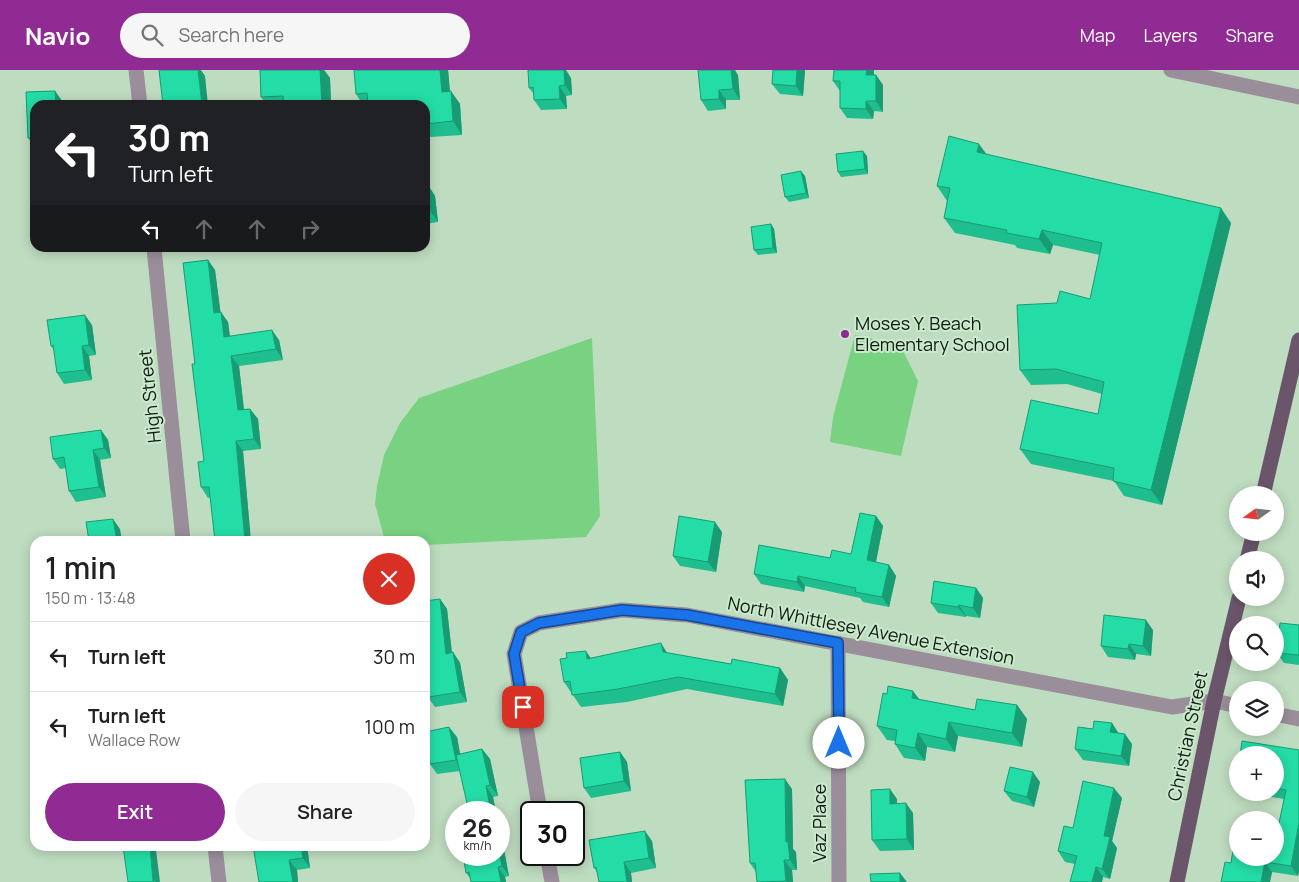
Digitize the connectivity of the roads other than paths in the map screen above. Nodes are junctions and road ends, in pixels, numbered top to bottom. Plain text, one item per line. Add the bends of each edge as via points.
1 (136, 70) edge
2 (1171, 70) edge
3 (1299, 97) edge
4 (139, 100) edge
5 (154, 252) edge
6 (1299, 340) edge
7 (1265, 486) edge
8 (183, 536) edge
9 (1236, 606) edge
10 (838, 643) junction
11 (1214, 701) junction
12 (1229, 704) edge
13 (1284, 716) edge
14 (1299, 719) edge
15 (538, 801) edge
16 (216, 851) edge
17 (549, 866) edge
18 (219, 882) edge
19 (552, 882) edge
20 (839, 882) edge
21 (1177, 882) edge

1 - 4 street
2 - 3 street
5 - 8 street, High Street
6 - 7 main road
9 - 11 main road, Christian Street
10 - 11 street, North Whittlesey Avenue Extension via 1172,707
10 - 15 street, North Whittlesey Avenue Extension via 687,615 622,610 539,623 521,632 514,654
10 - 20 street, Vaz Place
11 - 12 street, North Whittlesey Avenue Extension
11 - 21 main road, Christian Street
13 - 14 street
16 - 18 street
17 - 19 street

